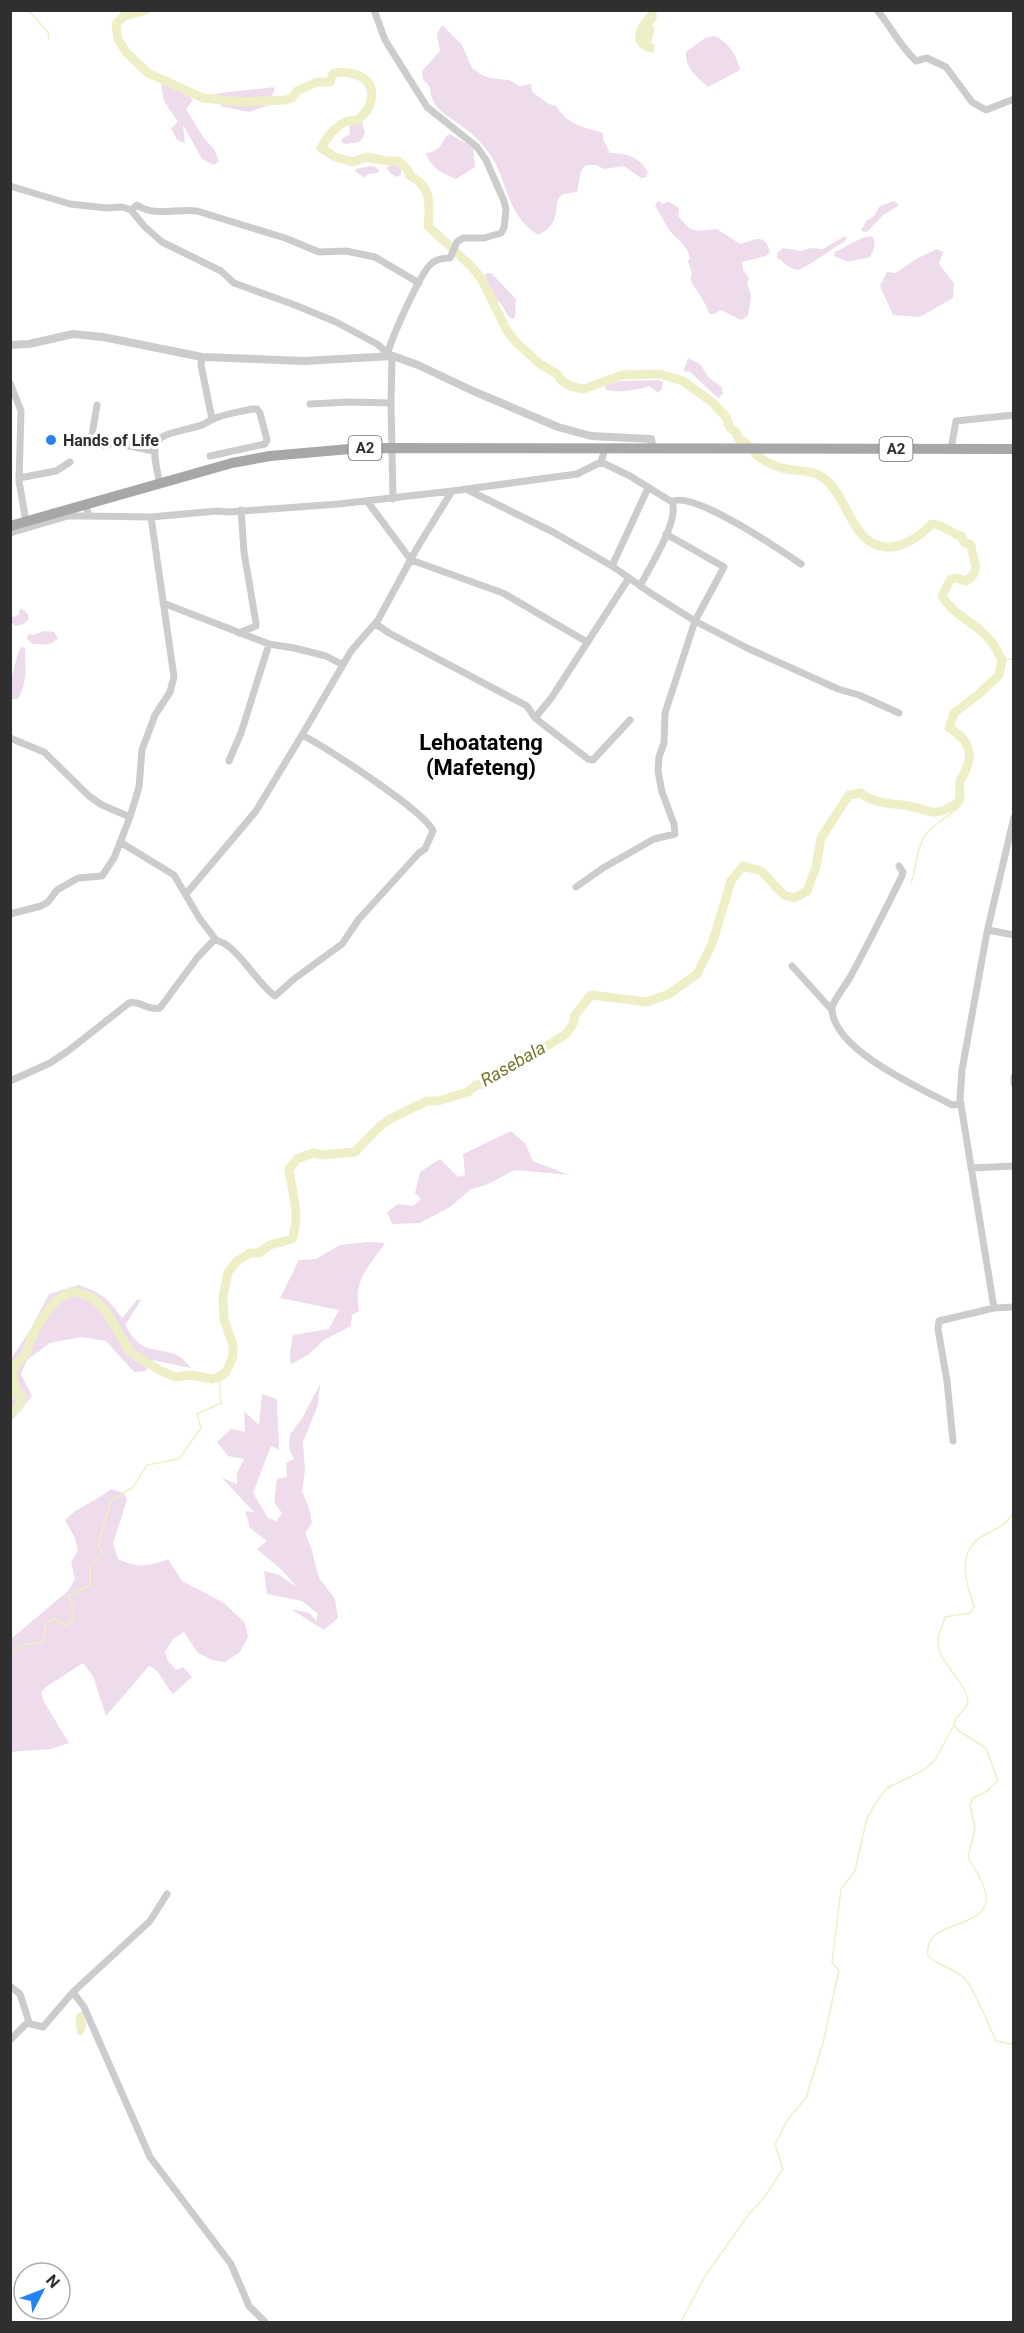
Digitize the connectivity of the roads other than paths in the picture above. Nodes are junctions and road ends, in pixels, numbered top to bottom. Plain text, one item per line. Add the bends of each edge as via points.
1 (374, 10) edge
2 (877, 10) edge
3 (1014, 99) edge
4 (10, 186) edge
5 (131, 210) junction
6 (419, 283) junction
7 (10, 345) edge
8 (390, 355) junction
9 (202, 357) junction
10 (10, 383) edge
11 (13, 395) edge
12 (391, 403) junction
13 (310, 404) dead end
14 (97, 405) dead end
15 (1014, 415) edge
16 (212, 419) junction
17 (392, 448) junction
18 (605, 449) junction
19 (653, 449) junction
20 (951, 449) junction
21 (1014, 449) edge
22 (10, 451) edge
23 (154, 451) junction
24 (19, 453) junction
25 (210, 456) dead end
26 (70, 462) dead end
27 (601, 462) junction
28 (10, 478) edge
29 (19, 479) junction
30 (160, 483) junction
31 (648, 488) junction
32 (468, 490) junction
33 (452, 491) junction
34 (393, 499) junction
35 (367, 501) junction
36 (672, 502) junction
37 (86, 504) junction
38 (242, 510) junction
39 (89, 516) junction
40 (151, 517) junction
41 (26, 522) junction
42 (10, 526) edge
43 (10, 533) edge
44 (666, 534) junction
45 (411, 560) junction
46 (801, 564) dead end
47 (612, 566) junction
48 (629, 578) junction
49 (640, 586) junction
50 (163, 603) junction
51 (695, 621) junction
52 (376, 624) junction
53 (239, 633) junction
54 (587, 642) junction
55 (269, 644) junction
56 (343, 665) junction
57 (899, 713) dead end
58 (535, 718) junction
59 (630, 720) dead end
60 (302, 735) junction
61 (10, 738) edge
62 (229, 761) dead end
63 (130, 817) junction
64 (1014, 817) edge
65 (120, 842) junction
66 (899, 866) dead end
67 (576, 887) dead end
68 (186, 894) junction
69 (10, 914) edge
70 (987, 930) junction
71 (1014, 935) edge
72 (216, 940) junction
73 (792, 966) dead end
74 (831, 1008) junction
75 (1014, 1077) edge
76 (10, 1081) edge
77 (1014, 1083) edge
78 (961, 1104) junction
79 (1014, 1166) edge
80 (971, 1168) junction
81 (1014, 1307) edge
82 (994, 1308) junction
83 (953, 1441) dead end
84 (167, 1894) dead end
85 (10, 1986) edge
86 (73, 1992) junction
87 (29, 2022) junction
88 (10, 2040) edge
89 (265, 2322) edge

1 - 6 street via 385,40 427,107 468,139 486,160 506,210 501,233 463,238 450,258 429,264
2 - 3 street via 902,48 916,61 927,58 946,67 972,102 986,110
4 - 5 street via 70,204
5 - 6 street via 137,205 144,210 197,211 319,252 346,250 375,257
5 - 8 street via 162,242 221,271 234,283 336,322
6 - 8 street
7 - 9 street via 73,334
8 - 9 street via 304,361
8 - 12 street
8 - 19 street via 558,427 591,436 651,439
9 - 16 street
10 - 11 street
11 - 24 street via 21,411
12 - 13 street
12 - 17 street
14 - 23 street via 92,435 95,443
15 - 20 street via 956,422
16 - 23 street via 164,434
16 - 25 street via 257,410 267,440 263,446
17 - 18 main road, A2
17 - 30 main road, A2 via 270,456
17 - 34 street
18 - 19 main road, A2
18 - 27 street
19 - 20 main road, A2
20 - 21 main road, A2
22 - 24 street
23 - 30 street
24 - 29 street
26 - 29 street via 56,471
27 - 31 street
27 - 32 street via 577,474
28 - 29 street
29 - 41 street
30 - 37 main road, A2
31 - 36 street
31 - 47 street
32 - 33 street
32 - 47 street
33 - 34 street
33 - 45 street
34 - 35 street
35 - 38 street
35 - 45 street
36 - 44 street via 674,511
36 - 46 street via 679,500 720,514
37 - 39 street
37 - 41 main road, A2
38 - 40 street
38 - 53 street via 244,552 256,626
39 - 40 street
39 - 43 street via 68,516
40 - 50 street
41 - 42 main road, A2
44 - 49 street
44 - 51 street via 724,567
45 - 52 street
45 - 54 street via 503,593
47 - 48 street
48 - 49 street
48 - 54 street
49 - 51 street
50 - 53 street
50 - 63 street via 174,677 142,750 139,788
51 - 57 street via 762,656
51 - 67 street via 665,713 664,743 659,757 662,792 675,834 654,839
52 - 56 street
52 - 58 street via 515,698
53 - 55 street
54 - 58 street
55 - 56 street via 326,657
55 - 62 street
56 - 60 street
58 - 59 street via 584,758 592,760
60 - 68 street via 256,812
60 - 72 street via 403,802 431,826 431,839 359,919 342,944 275,996 231,949
61 - 63 street via 44,752 102,806
63 - 65 street
64 - 70 street
65 - 68 street via 168,870
65 - 69 street via 102,876 78,878 41,906
66 - 74 street via 902,876
68 - 72 street
70 - 71 street
70 - 78 street via 962,1070
72 - 76 street via 197,958 160,1008 129,1002 50,1063
73 - 74 street
74 - 78 street via 841,1032 864,1055 952,1105
75 - 77 street
78 - 80 street
79 - 80 street
80 - 82 street
81 - 82 street
82 - 83 street via 939,1321
84 - 86 street via 150,1921
85 - 87 street via 20,1994
86 - 87 street via 43,2027
86 - 89 street via 84,2007 150,2157 231,2264 249,2306
87 - 88 street

